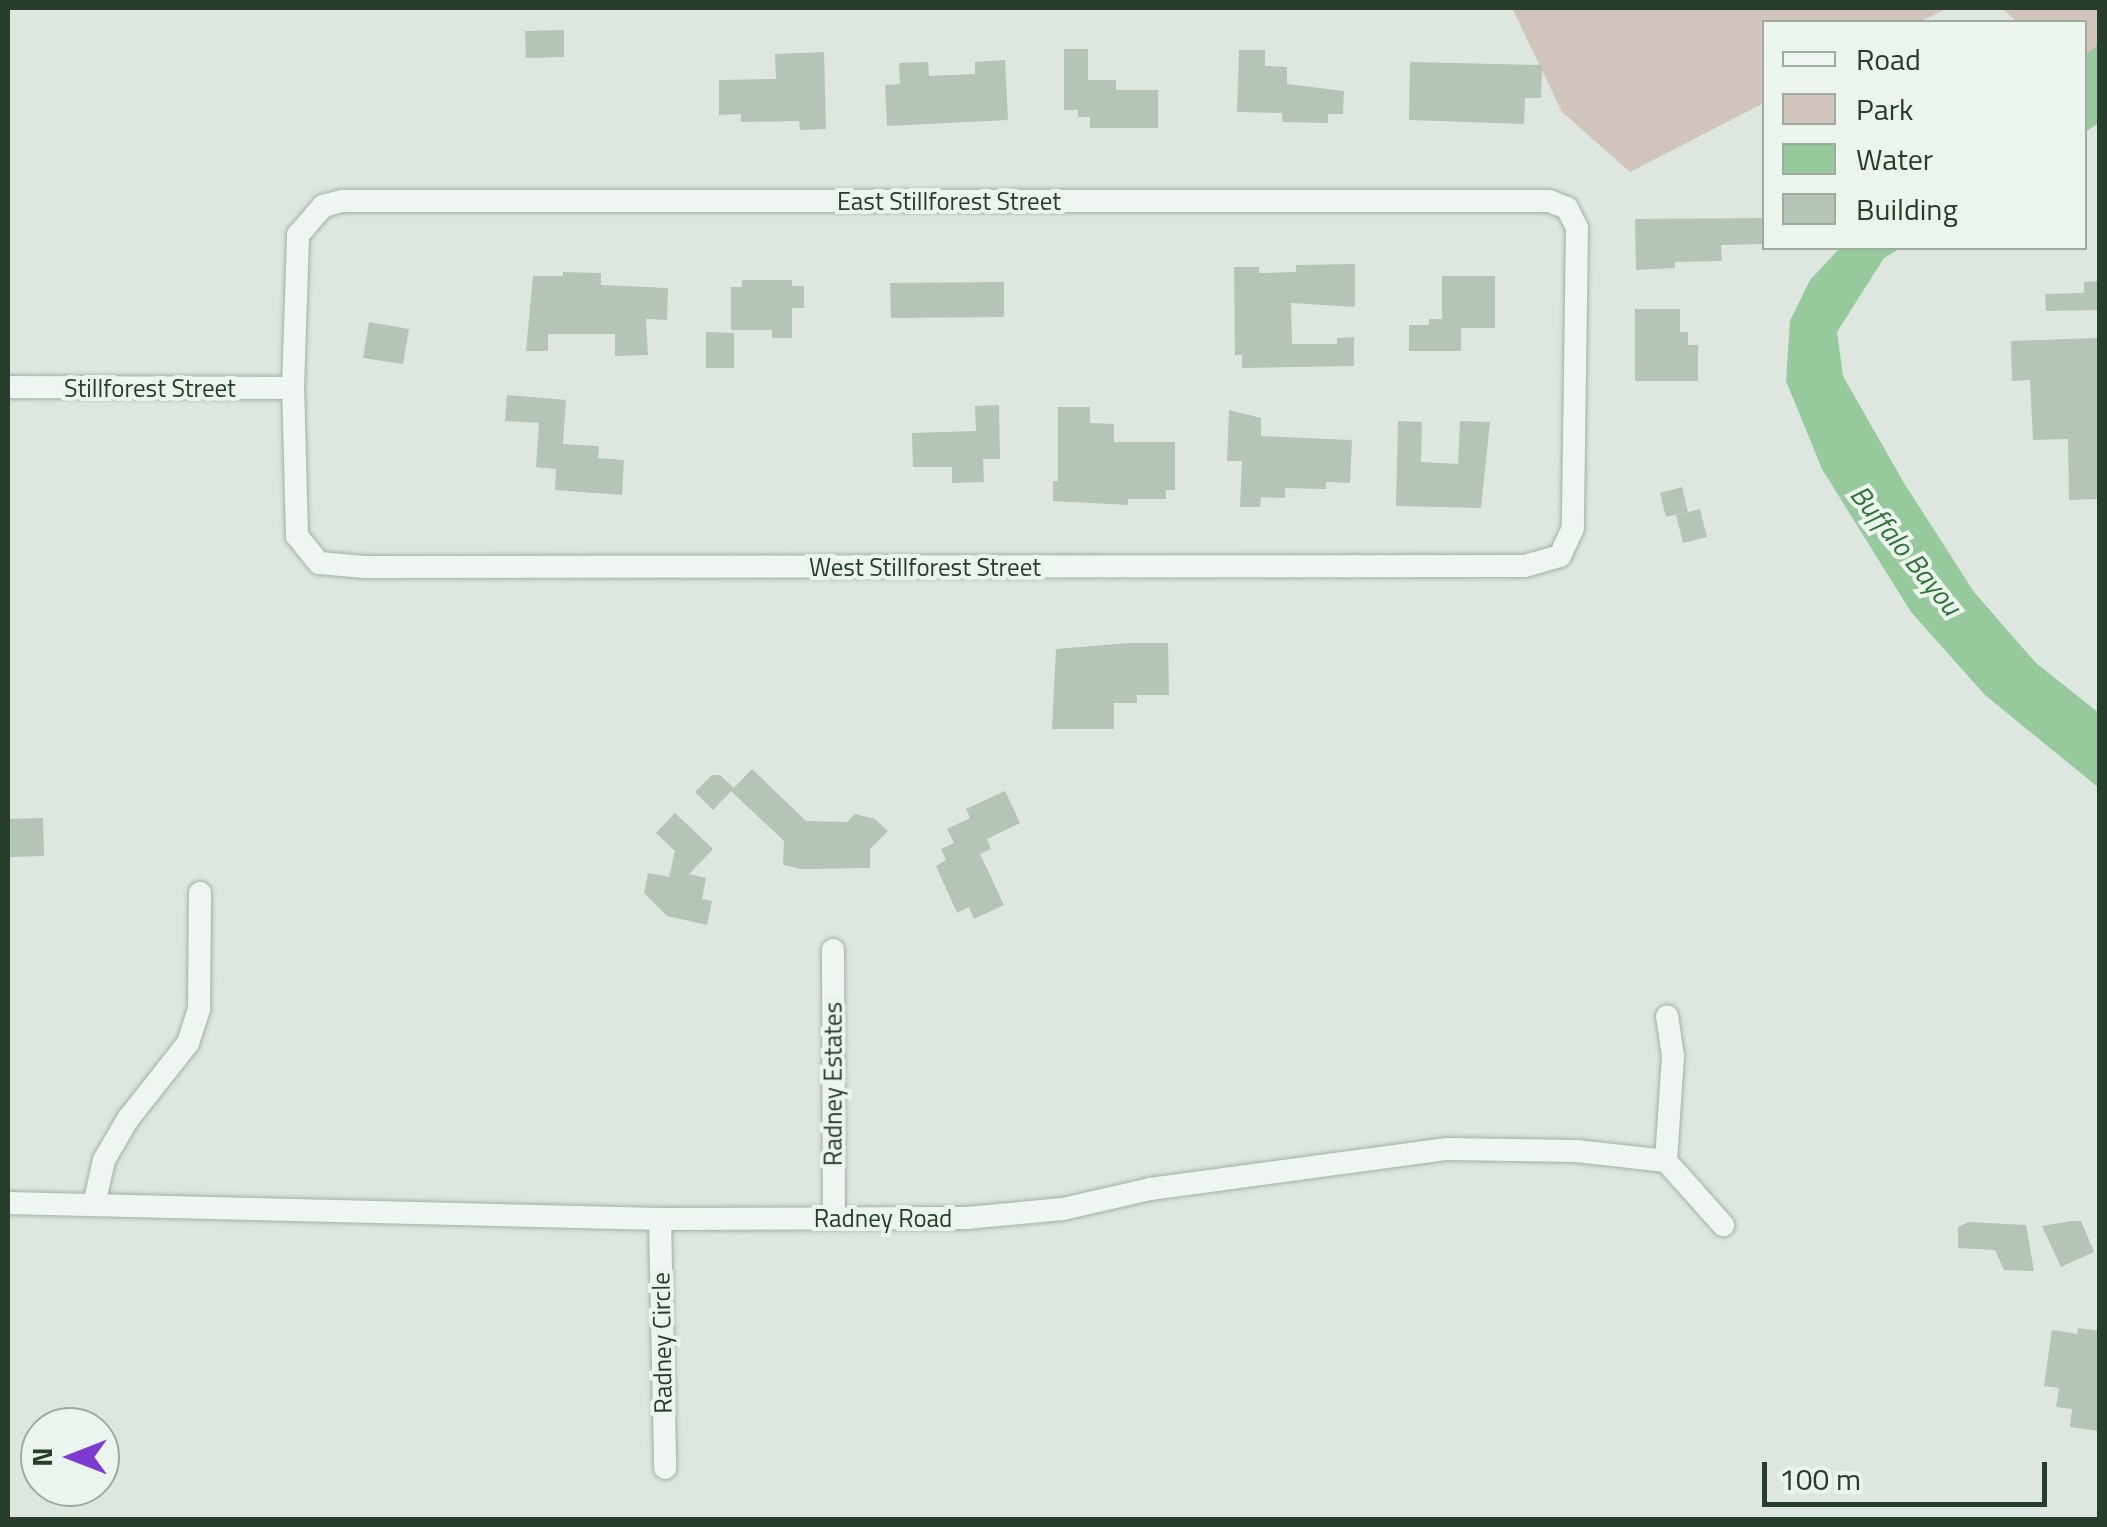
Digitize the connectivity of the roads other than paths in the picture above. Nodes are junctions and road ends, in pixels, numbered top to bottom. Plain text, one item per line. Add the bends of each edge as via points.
1 (8, 387) edge
2 (294, 388) junction
3 (1576, 406) joint
4 (200, 894) dead end
5 (833, 950) dead end
6 (1667, 1016) dead end
7 (1666, 1161) junction
8 (8, 1203) edge
9 (94, 1205) junction
10 (834, 1216) junction
11 (660, 1219) junction
12 (1723, 1226) dead end
13 (665, 1468) dead end

1 - 2 street, Stillforest Street
2 - 3 street, West Stillforest Street via 296,536 319,562 365,567 1524,566 1560,556 1572,528
2 - 3 street, East Stillforest Street via 298,235 323,206 342,201 1549,201 1566,208 1577,228
4 - 9 street via 199,1009 188,1044 104,1160
5 - 10 street, Radney Estates
6 - 7 street via 1673,1074
7 - 10 street, Radney Road via 1447,1148 1164,1186 1012,1216
7 - 12 street
8 - 9 street, Radney Road
9 - 11 street, Radney Road
10 - 11 street, Radney Road
11 - 13 street, Radney Circle

